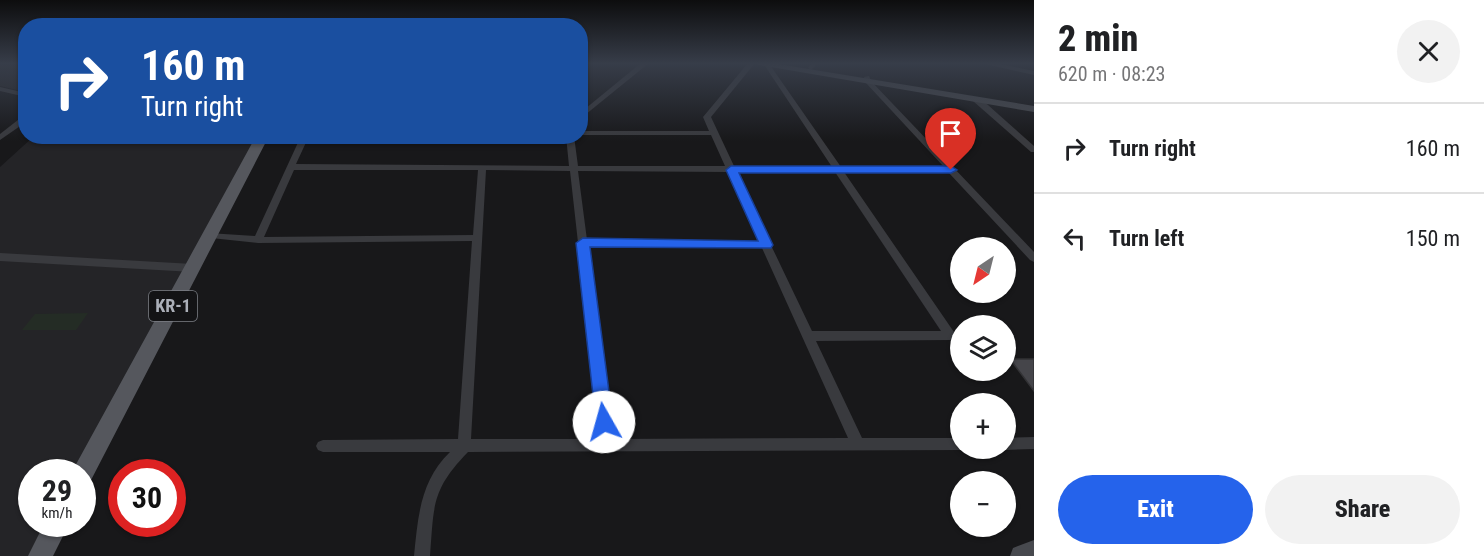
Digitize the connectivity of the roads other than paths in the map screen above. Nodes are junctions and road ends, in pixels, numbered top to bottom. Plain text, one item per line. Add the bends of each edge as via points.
1 (0, 89) edge
2 (614, 89) edge
3 (730, 89) edge
4 (784, 89) edge
5 (876, 89) edge
6 (919, 89) edge
7 (933, 89) edge
8 (18, 93) edge
9 (976, 99) junction
10 (1034, 103) edge
11 (1034, 108) edge
12 (588, 110) edge
13 (18, 124) edge
14 (588, 133) edge
15 (714, 133) junction
16 (0, 138) edge
17 (259, 144) edge
18 (301, 144) edge
19 (571, 144) edge
20 (1034, 150) edge
21 (290, 167) junction
22 (482, 169) junction
23 (574, 170) junction
24 (731, 170) junction
25 (839, 170) junction
26 (951, 170) junction
27 (211, 235) junction
28 (477, 238) junction
29 (258, 240) junction
30 (583, 243) junction
31 (767, 245) junction
32 (0, 257) edge
33 (1034, 258) edge
34 (193, 268) junction
35 (809, 336) junction
36 (1034, 443) edge
37 (950, 444) edge
38 (1016, 444) edge
39 (607, 445) junction
40 (858, 445) junction
41 (323, 446) dead end
42 (464, 447) junction
43 (91, 459) edge
44 (50, 537) edge
45 (1034, 551) edge
46 (40, 556) edge
47 (422, 556) edge
48 (1021, 556) edge

1 - 8 street
2 - 12 street
3 - 15 street via 707,117
4 - 25 street
5 - 26 street
6 - 9 main road
7 - 10 main road
9 - 11 main road
9 - 20 street
13 - 16 street
14 - 15 street
15 - 24 street
17 - 27 main road, KR-1
18 - 21 street
19 - 23 street
21 - 22 street
21 - 29 street
22 - 23 street
22 - 28 street
23 - 24 street
23 - 30 street
24 - 25 street
24 - 31 street
25 - 26 street
25 - 35 street via 950,335
26 - 33 street
27 - 29 street
27 - 34 main road, KR-1
28 - 29 street
28 - 42 street
30 - 31 street
30 - 39 street
31 - 35 street
32 - 34 street
34 - 43 main road, KR-1
35 - 40 street
36 - 38 street
37 - 40 street
39 - 40 street
39 - 42 street
41 - 42 street
42 - 47 street via 446,463 430,489
44 - 46 main road
45 - 48 main road

